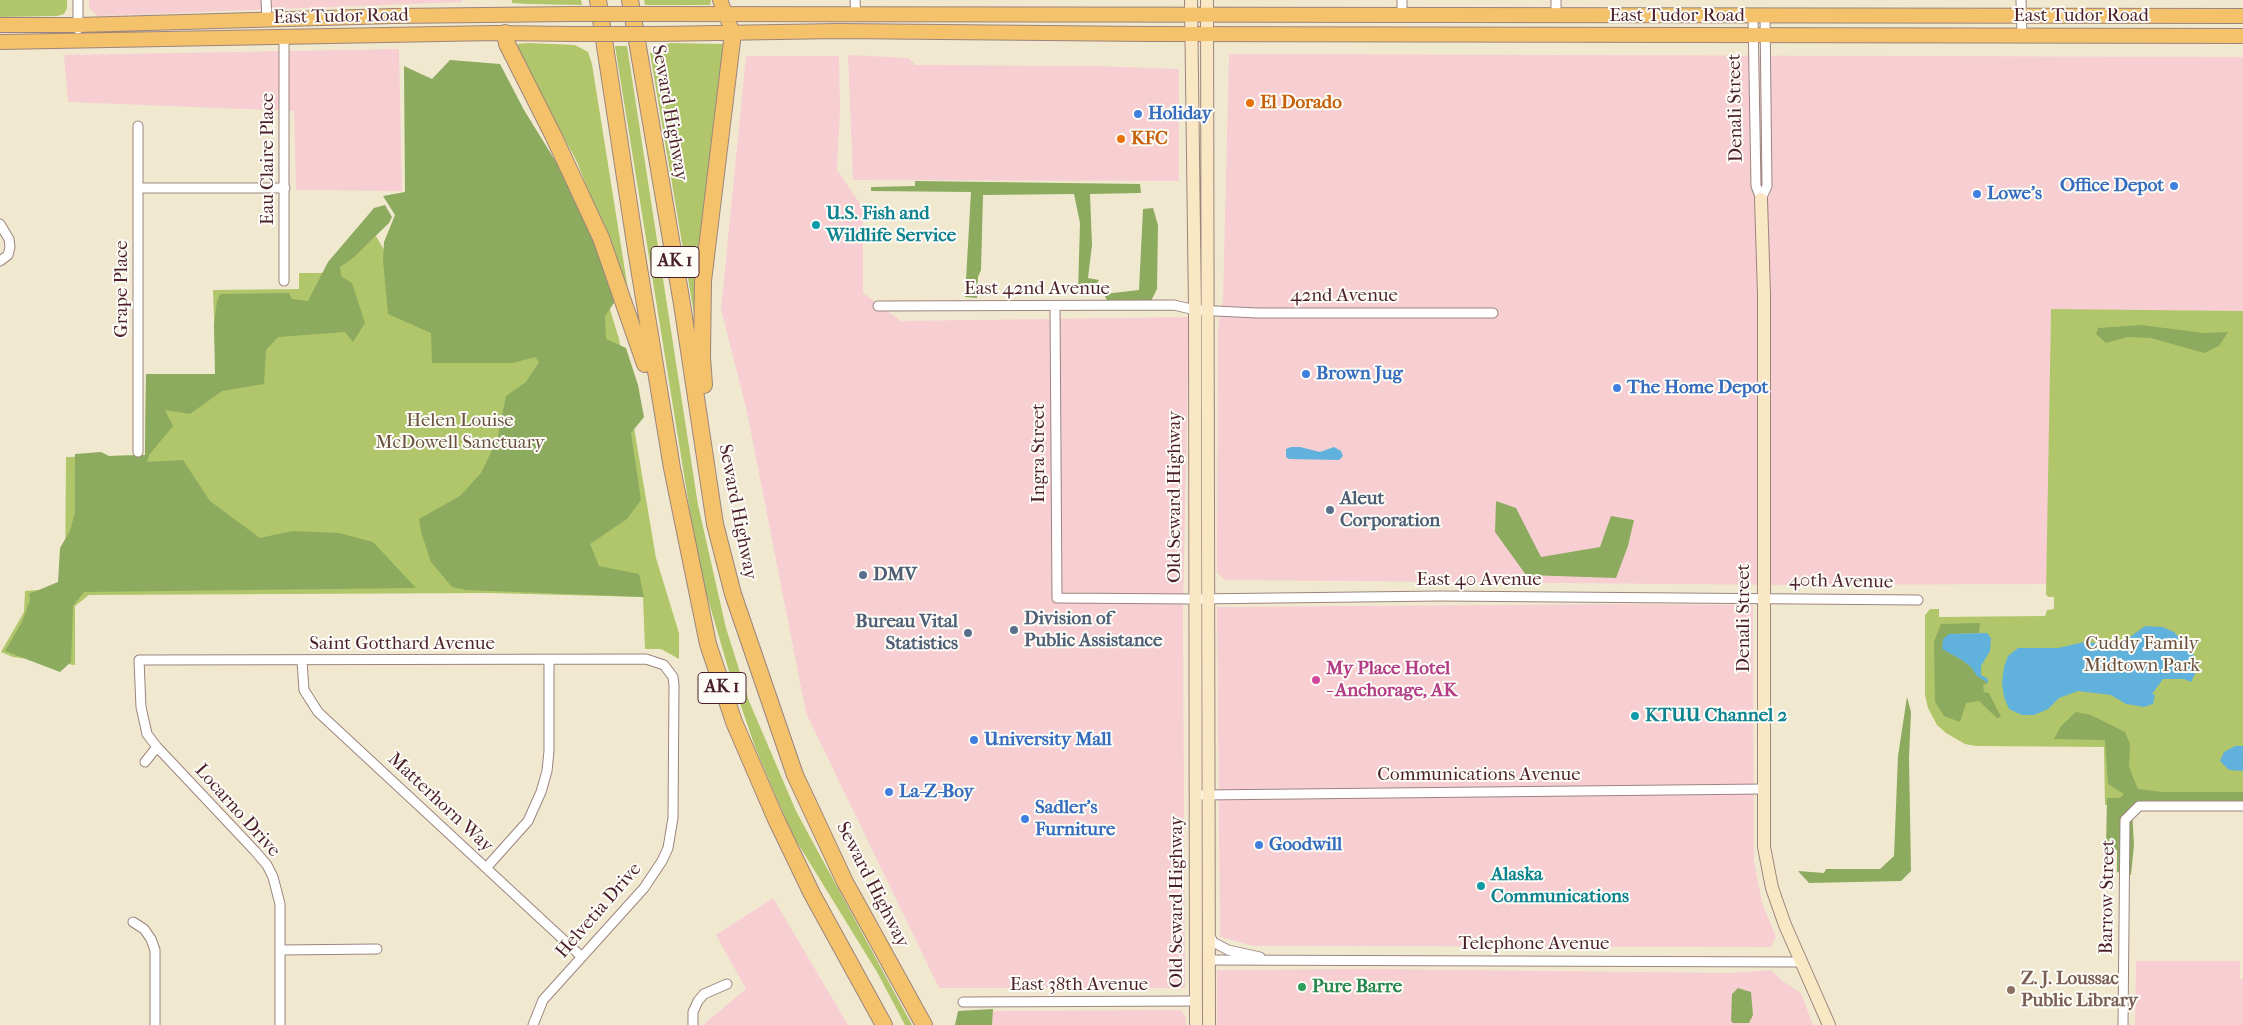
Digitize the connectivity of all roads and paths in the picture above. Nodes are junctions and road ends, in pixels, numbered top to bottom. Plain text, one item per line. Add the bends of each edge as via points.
1 (78, 0) edge
2 (266, 0) edge
3 (598, 0) edge
4 (630, 0) edge
5 (720, 0) edge
6 (856, 0) edge
7 (1191, 0) edge
8 (1207, 0) edge
9 (1402, 0) edge
10 (1556, 0) edge
11 (2021, 0) edge
12 (505, 7) edge
13 (725, 13) junction
14 (856, 15) junction
15 (1402, 15) junction
16 (1556, 15) junction
17 (1759, 15) junction
18 (1191, 16) junction
19 (1207, 16) junction
20 (2021, 16) junction
21 (2243, 17) edge
22 (266, 20) junction
23 (0, 25) edge
24 (78, 25) junction
25 (506, 33) junction
26 (733, 33) junction
27 (1191, 34) junction
28 (1207, 34) junction
29 (1759, 35) junction
30 (2022, 35) junction
31 (2115, 35) junction
32 (284, 36) junction
33 (2243, 36) edge
34 (78, 41) junction
35 (0, 42) edge
36 (138, 126) dead end
37 (138, 188) junction
38 (285, 188) junction
39 (1761, 199) joint
40 (0, 224) edge
41 (0, 261) edge
42 (284, 281) dead end
43 (878, 306) dead end
44 (1055, 307) junction
45 (1194, 310) junction
46 (1208, 310) junction
47 (1493, 313) dead end
48 (138, 452) dead end
49 (672, 468) junction
50 (715, 524) junction
51 (1057, 598) joint
52 (1763, 598) junction
53 (1208, 599) junction
54 (1194, 600) junction
55 (1918, 600) dead end
56 (139, 660) joint
57 (549, 660) junction
58 (302, 661) junction
59 (664, 665) joint
60 (157, 747) junction
61 (145, 762) dead end
62 (1763, 789) junction
63 (1202, 795) junction
64 (2243, 806) edge
65 (486, 868) junction
66 (1196, 897) junction
67 (133, 922) dead end
68 (1208, 932) junction
69 (376, 948) dead end
70 (280, 950) junction
71 (582, 957) junction
72 (1209, 960) junction
73 (1265, 960) junction
74 (1802, 962) junction
75 (726, 984) dead end
76 (1196, 1001) junction
77 (963, 1002) dead end
78 (155, 1025) edge
79 (280, 1025) edge
80 (533, 1025) edge
81 (693, 1025) edge
82 (884, 1025) edge
83 (924, 1025) edge
84 (1196, 1025) edge
85 (1209, 1025) edge
86 (1829, 1025) edge
87 (2123, 1025) edge

1 - 24 street
2 - 22 street
3 - 49 highway, AK 1
4 - 50 highway, Seward Highway / AK 1 via 682,304
5 - 13 main road
6 - 14 street
7 - 18 main road, Old Seward Highway
8 - 19 main road, Old Seward Highway
9 - 15 street
10 - 16 street
11 - 20 street
12 - 13 main road, East Tudor Road, bridge via 573,14
12 - 22 main road, East Tudor Road
12 - 25 main road
13 - 14 main road, East Tudor Road
13 - 26 main road
14 - 18 main road, East Tudor Road
15 - 16 main road, East Tudor Road
15 - 19 main road, East Tudor Road
16 - 17 main road, East Tudor Road
17 - 20 main road, East Tudor Road
17 - 29 street, Denali Street
18 - 19 main road, East Tudor Road
18 - 27 main road, Old Seward Highway
19 - 28 main road, Old Seward Highway
20 - 21 main road, East Tudor Road
20 - 30 street
21 - 31 main road via 2215,24 2125,23
22 - 24 main road, East Tudor Road
23 - 24 main road, East Tudor Road
24 - 34 street
25 - 26 main road, East Tudor Road, bridge
25 - 32 main road, East Tudor Road
25 - 49 highway via 508,44 601,238 641,347
26 - 27 main road, East Tudor Road
26 - 50 highway via 703,281 702,357
27 - 28 main road, East Tudor Road
27 - 45 main road, Old Seward Highway
28 - 29 main road, East Tudor Road
28 - 46 main road, Old Seward Highway
29 - 30 main road, East Tudor Road
29 - 39 street, Denali Street via 1756,186
30 - 31 main road, East Tudor Road
31 - 33 main road, East Tudor Road
32 - 34 main road, East Tudor Road
32 - 38 street, Eau Claire Place
34 - 35 main road, East Tudor Road
36 - 37 street, Grape Place
37 - 38 street
37 - 48 street, Grape Place
38 - 42 street, Eau Claire Place
39 - 52 main road, Denali Street via 1764,294
40 - 41 street via 10,247 8,255
43 - 44 street, East 42nd Avenue
44 - 45 street, East 42nd Avenue via 1174,305
44 - 51 street, Ingra Street
45 - 46 street, 42nd Avenue
45 - 54 main road, Old Seward Highway
46 - 47 street, 42nd Avenue
46 - 53 main road, Old Seward Highway
49 - 82 highway, AK 1 via 708,644 734,722 812,894
50 - 83 highway, Seward Highway / AK 1 via 733,594 795,776 846,882
51 - 54 street, East 40 Avenue
52 - 53 street, East 40 Avenue via 1441,596
52 - 55 street, 40th Avenue
52 - 62 main road, Denali Street
53 - 54 street, East 40 Avenue
53 - 63 main road, Old Seward Highway
54 - 63 main road, Old Seward Highway
56 - 58 street, Saint Gotthard Avenue
56 - 60 street, Locarno Drive via 140,707 148,734
57 - 58 street, Saint Gotthard Avenue
57 - 59 street, Saint Gotthard Avenue via 646,660
57 - 65 street via 549,751 541,792 528,821
58 - 65 street, Matterhorn Way via 304,690 318,712
59 - 71 street, Helvetia Drive via 673,677 674,685 673,818 668,848 649,882
60 - 61 street
60 - 70 street, Locarno Drive via 267,865 278,890
62 - 63 street, Communications Avenue
62 - 74 main road, Denali Street via 1764,847 1772,888
63 - 66 main road, Old Seward Highway
63 - 68 main road, Old Seward Highway
64 - 87 street, Barrow Street via 2139,806 2125,820
65 - 71 street, Matterhorn Way
66 - 72 main road via 1201,947
66 - 76 main road, Old Seward Highway
67 - 78 street via 152,939 155,950
68 - 72 main road, Old Seward Highway
68 - 73 street, Telephone Avenue via 1213,942 1228,950 1258,955
69 - 70 street
70 - 79 street, Locarno Drive
71 - 80 street, Helvetia Drive via 543,1000
72 - 73 street, Telephone Avenue
72 - 85 main road, Old Seward Highway
73 - 74 street, Telephone Avenue
74 - 86 main road, Denali Street
75 - 81 street via 704,994 698,1001 693,1012
76 - 77 street, East 38th Avenue
76 - 84 main road, Old Seward Highway

